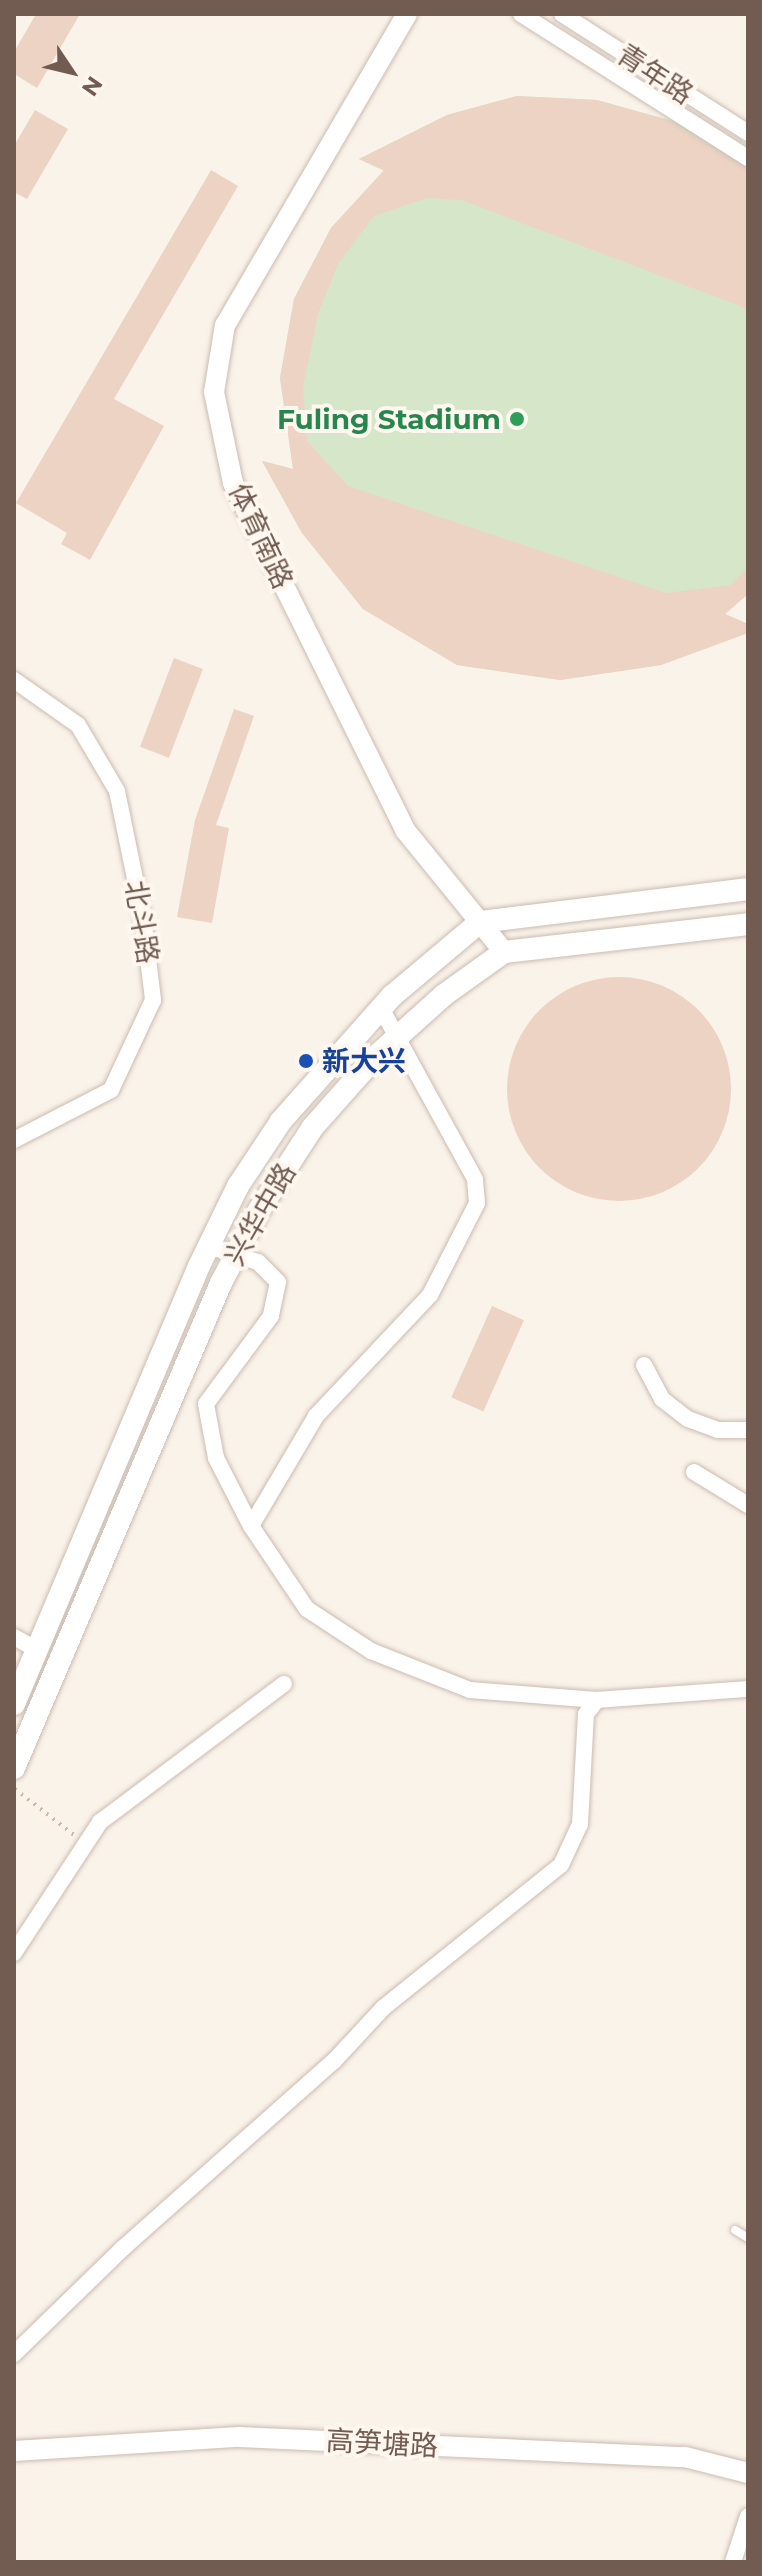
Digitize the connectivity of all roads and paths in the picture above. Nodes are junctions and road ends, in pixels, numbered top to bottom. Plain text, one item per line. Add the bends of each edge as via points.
1 (407, 14) edge
2 (521, 14) edge
3 (562, 14) edge
4 (748, 133) edge
5 (748, 158) edge
6 (14, 680) edge
7 (748, 889) edge
8 (480, 922) junction
9 (748, 924) edge
10 (504, 952) junction
11 (381, 1008) junction
12 (398, 1037) junction
13 (14, 1140) edge
14 (208, 1246) junction
15 (234, 1258) junction
16 (644, 1365) dead end
17 (748, 1430) edge
18 (694, 1472) dead end
19 (748, 1505) edge
20 (251, 1526) junction
21 (14, 1637) edge
22 (37, 1650) junction
23 (284, 1684) dead end
24 (747, 1686) edge
25 (597, 1700) junction
26 (14, 1704) edge
27 (14, 1768) edge
28 (14, 1788) edge
29 (85, 1844) junction
30 (14, 1953) edge
31 (735, 2230) dead end
32 (748, 2238) edge
33 (14, 2354) edge
34 (14, 2451) edge
35 (748, 2473) edge
36 (748, 2516) edge
37 (733, 2562) edge

1 - 8 street, 体育南路 via 225,325 214,392 233,483 405,830
2 - 5 street
3 - 4 street, 青年路
6 - 13 street, 北斗路 via 78,725 117,791 143,918 153,1000 111,1090
7 - 8 main road
8 - 10 street, 体育南路
8 - 11 main road
9 - 10 main road, 兴华中路
10 - 12 main road, 兴华中路
11 - 12 street
11 - 14 main road via 281,1121 238,1186
12 - 15 main road, 兴华中路 via 313,1127
12 - 20 street via 475,1179 477,1203 430,1295 316,1416
14 - 15 street
14 - 22 main road
15 - 20 street via 258,1262 278,1282 271,1316 206,1404 216,1458
15 - 27 main road, 兴华中路
16 - 17 street via 662,1399 688,1419 718,1430
18 - 19 street
20 - 25 street via 307,1609 371,1651 470,1690
21 - 22 street
22 - 26 main road
23 - 29 street via 100,1822
24 - 25 street
25 - 33 street via 586,1714 580,1824 561,1865 383,2008 334,2061 122,2249
28 - 29 path
29 - 30 street
31 - 32 lane
34 - 35 street, 高笋塘路 via 239,2437 685,2457
36 - 37 street

